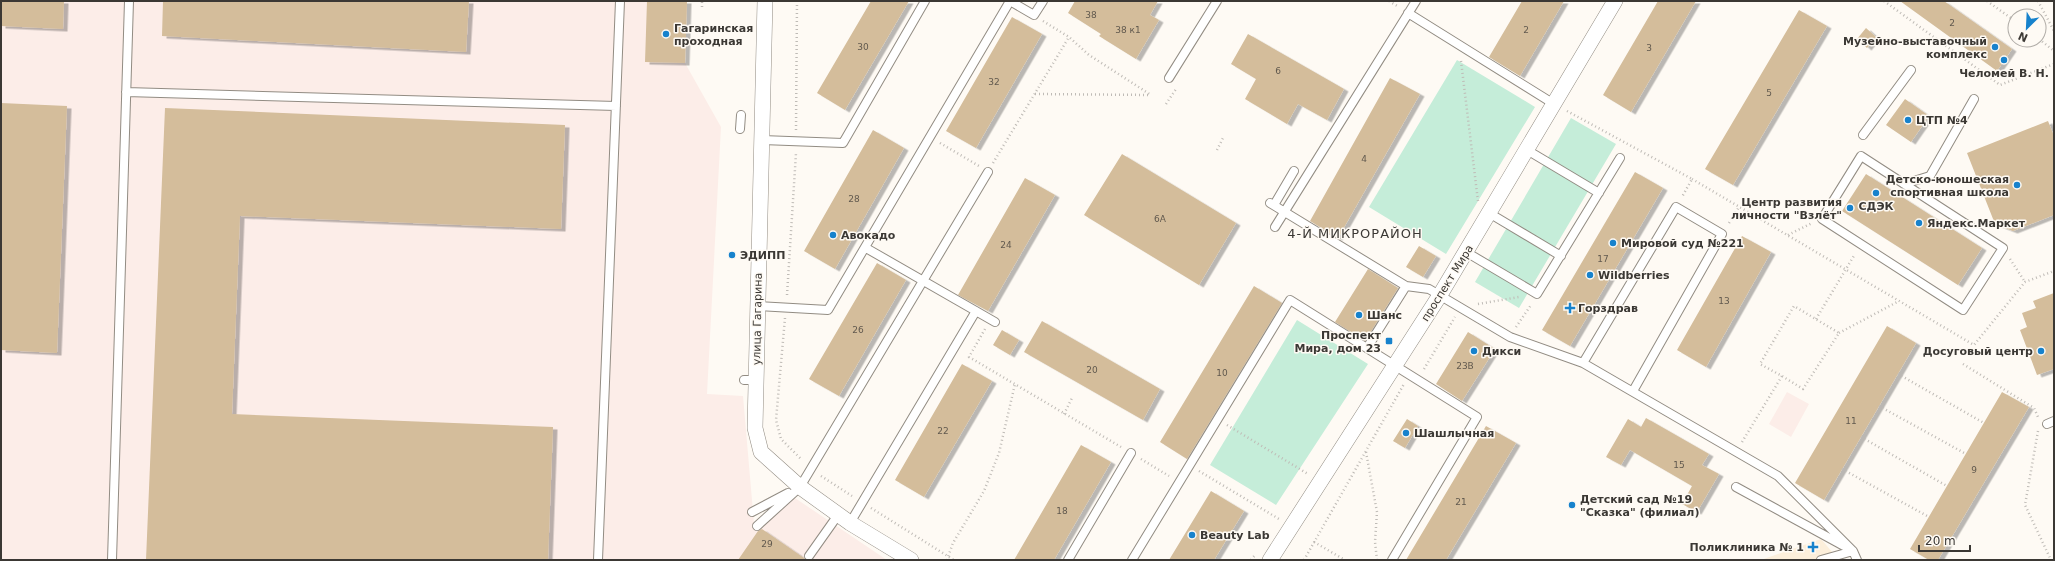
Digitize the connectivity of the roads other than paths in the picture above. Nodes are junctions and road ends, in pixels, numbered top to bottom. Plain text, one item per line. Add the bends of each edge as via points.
1 (129, 1) edge
2 (620, 1) edge
3 (765, 1) edge
4 (925, 1) edge
5 (1010, 1) edge
6 (1043, 1) edge
7 (1217, 1) edge
8 (1416, 1) edge
9 (1615, 1) edge
10 (1408, 12) junction
11 (1911, 70) dead end
12 (1169, 78) dead end
13 (126, 92) junction
14 (1974, 99) dead end
15 (1554, 104) junction
16 (616, 106) junction
17 (742, 115) dead end
18 (740, 129) dead end
19 (1863, 135) dead end
20 (762, 140) junction
21 (1527, 150) junction
22 (1620, 158) dead end
23 (1294, 171) dead end
24 (988, 172) road end
25 (1904, 184) junction
26 (1599, 193) junction
27 (1484, 209) junction
28 (1285, 211) junction
29 (1275, 226) dead end
30 (866, 248) junction
31 (1466, 252) junction
32 (1561, 256) junction
33 (922, 280) junction
34 (1406, 286) junction
35 (1440, 295) junction
36 (757, 306) junction
37 (976, 311) junction
38 (993, 321) road end
39 (1367, 348) junction
40 (1583, 363) junction
41 (1395, 366) junction
42 (1633, 391) junction
43 (1131, 453) road end
44 (800, 487) junction
45 (1736, 487) dead end
46 (752, 512) dead end
47 (844, 519) junction
48 (757, 526) dead end
49 (1853, 551) junction
50 (809, 556) dead end
51 (112, 560) edge
52 (598, 560) edge
53 (911, 560) edge
54 (1068, 560) edge
55 (1132, 560) edge
56 (1270, 560) edge
57 (1392, 560) edge
58 (1821, 560) edge
59 (1857, 560) edge

1 - 13 lane
2 - 16 lane
3 - 20 street, улица Гагарина
4 - 20 lane via 843,143
5 - 6 lane via 1034,15
5 - 30 lane
7 - 12 lane
8 - 10 lane
9 - 15 street, проспект Мира
10 - 15 lane
10 - 28 lane
11 - 19 lane
13 - 16 lane
13 - 51 lane
14 - 25 lane via 1930,176
15 - 21 street, проспект Мира
16 - 52 lane
17 - 18 lane
20 - 36 street, улица Гагарина
21 - 26 lane
21 - 27 street, проспект Мира
22 - 26 lane
23 - 28 lane via 1272,204
24 - 33 lane
25 - 25 lane via 1861,156 1822,219 1963,310 2003,248
26 - 32 lane
27 - 31 street, проспект Мира
27 - 32 lane
28 - 29 lane
28 - 34 lane
30 - 33 lane
30 - 36 lane via 828,310
31 - 32 lane via 1537,294
31 - 35 street, проспект Мира
33 - 37 lane
33 - 44 lane
34 - 35 lane via 1429,289
34 - 39 lane
35 - 40 lane via 1510,337
35 - 41 street, проспект Мира
36 - 44 street, улица Гагарина via 750,380 755,428 761,452
37 - 38 lane
37 - 47 lane
39 - 41 lane
39 - 55 lane via 1290,300
40 - 42 lane
40 - 42 lane via 1676,207 1722,234
41 - 56 street, проспект Мира
41 - 57 lane via 1477,417
42 - 49 lane via 1778,476
43 - 54 lane
44 - 46 lane
44 - 47 street, улица Гагарина
44 - 48 lane
45 - 49 lane
47 - 50 lane
47 - 53 street, улица Гагарина
49 - 58 lane
49 - 59 lane

